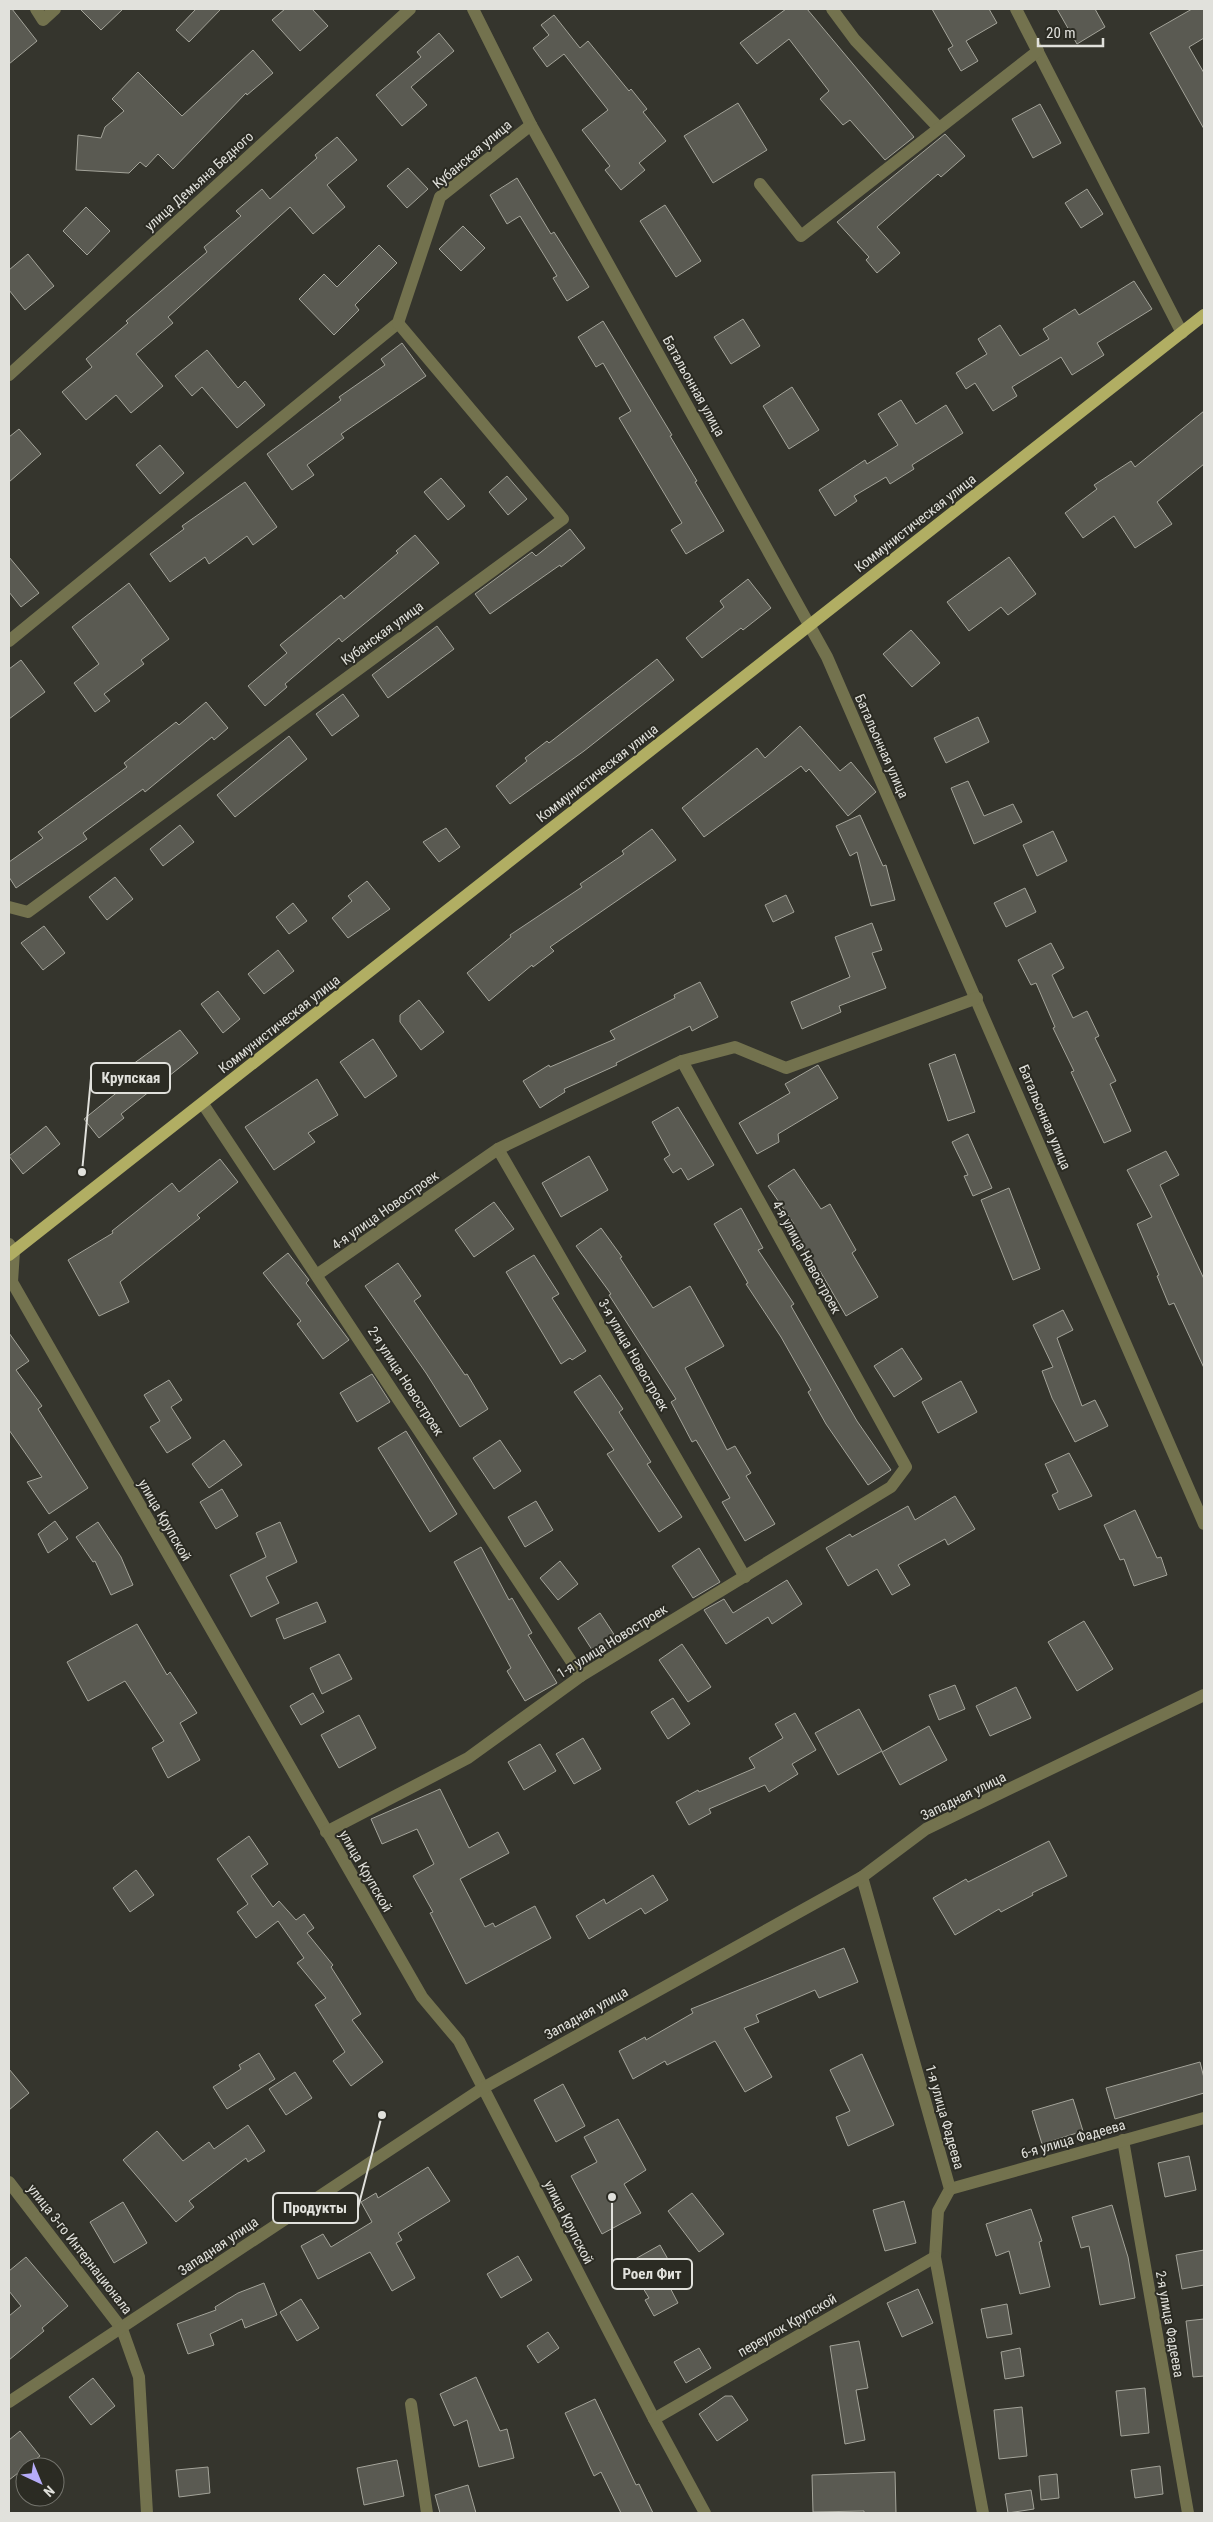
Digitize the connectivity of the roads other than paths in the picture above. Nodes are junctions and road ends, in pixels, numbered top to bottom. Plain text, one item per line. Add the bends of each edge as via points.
1 (36, 9) edge
2 (55, 9) edge
3 (410, 9) edge
4 (473, 9) edge
5 (832, 9) edge
6 (1016, 9) edge
7 (1038, 51) junction
8 (531, 125) junction
9 (938, 127) junction
10 (760, 184) dead end
11 (1204, 316) edge
12 (398, 322) junction
13 (1182, 333) junction
14 (9, 375) edge
15 (810, 625) junction
16 (9, 641) edge
17 (9, 907) edge
18 (977, 998) junction
19 (682, 1061) junction
20 (203, 1104) junction
21 (498, 1149) junction
22 (10, 1250) edge
23 (318, 1274) junction
24 (906, 1467) joint
25 (1204, 1524) edge
26 (745, 1577) junction
27 (581, 1676) junction
28 (1204, 1695) edge
29 (326, 1832) junction
30 (862, 1877) junction
31 (483, 2088) junction
32 (1204, 2118) edge
33 (1123, 2140) junction
34 (9, 2182) edge
35 (950, 2190) junction
36 (935, 2257) junction
37 (122, 2329) junction
38 (9, 2402) edge
39 (411, 2404) dead end
40 (654, 2419) junction
41 (147, 2513) edge
42 (427, 2513) edge
43 (705, 2513) edge
44 (983, 2513) edge
45 (1188, 2513) edge

1 - 2 street via 43,20
3 - 14 street, улица Демьяна Бедного
4 - 8 street, Батальонная улица
5 - 9 street via 855,40
6 - 7 street
7 - 9 street
7 - 13 street
8 - 12 street, Кубанская улица via 440,197
8 - 15 street, Батальонная улица
9 - 10 street via 801,236
11 - 13 main road, Коммунистическая улица
12 - 16 street
12 - 17 street, Кубанская улица via 563,519 28,912
13 - 15 main road, Коммунистическая улица
15 - 18 street, Батальонная улица
15 - 20 main road, Коммунистическая улица
18 - 19 street, 4-я улица Новостроек via 786,1068 735,1047
18 - 25 street, Батальонная улица
19 - 21 street, 4-я улица Новостроек
19 - 24 street, 4-я улица Новостроек
20 - 22 main road, Коммунистическая улица
20 - 23 street, 2-я улица Новостроек
21 - 23 street, 4-я улица Новостроек
21 - 26 street, 3-я улица Новостроек
22 - 29 street, улица Крупской via 12,1282
23 - 27 street, 2-я улица Новостроек
24 - 26 street, 1-я улица Новостроек via 891,1487
26 - 27 street, 1-я улица Новостроек
27 - 29 street, 1-я улица Новостроек via 468,1758
28 - 30 street, Западная улица via 926,1829
29 - 31 street, улица Крупской via 422,1997 459,2042
30 - 31 street, Западная улица
30 - 35 street, 1-я улица Фадеева
31 - 37 street, Западная улица
31 - 40 street, улица Крупской
32 - 33 street, 6-я улица Фадеева
33 - 35 street, 6-я улица Фадеева
33 - 45 street, 2-я улица Фадеева
34 - 37 street, улица 3-го Интернационала
35 - 36 street, 1-я улица Фадеева via 938,2211
36 - 40 street, переулок Крупской
36 - 44 street, 1-я улица Фадеева
37 - 38 street, Западная улица
37 - 41 street, улица 3-го Интернационала via 139,2377
39 - 42 street
40 - 43 street, улица Крупской

